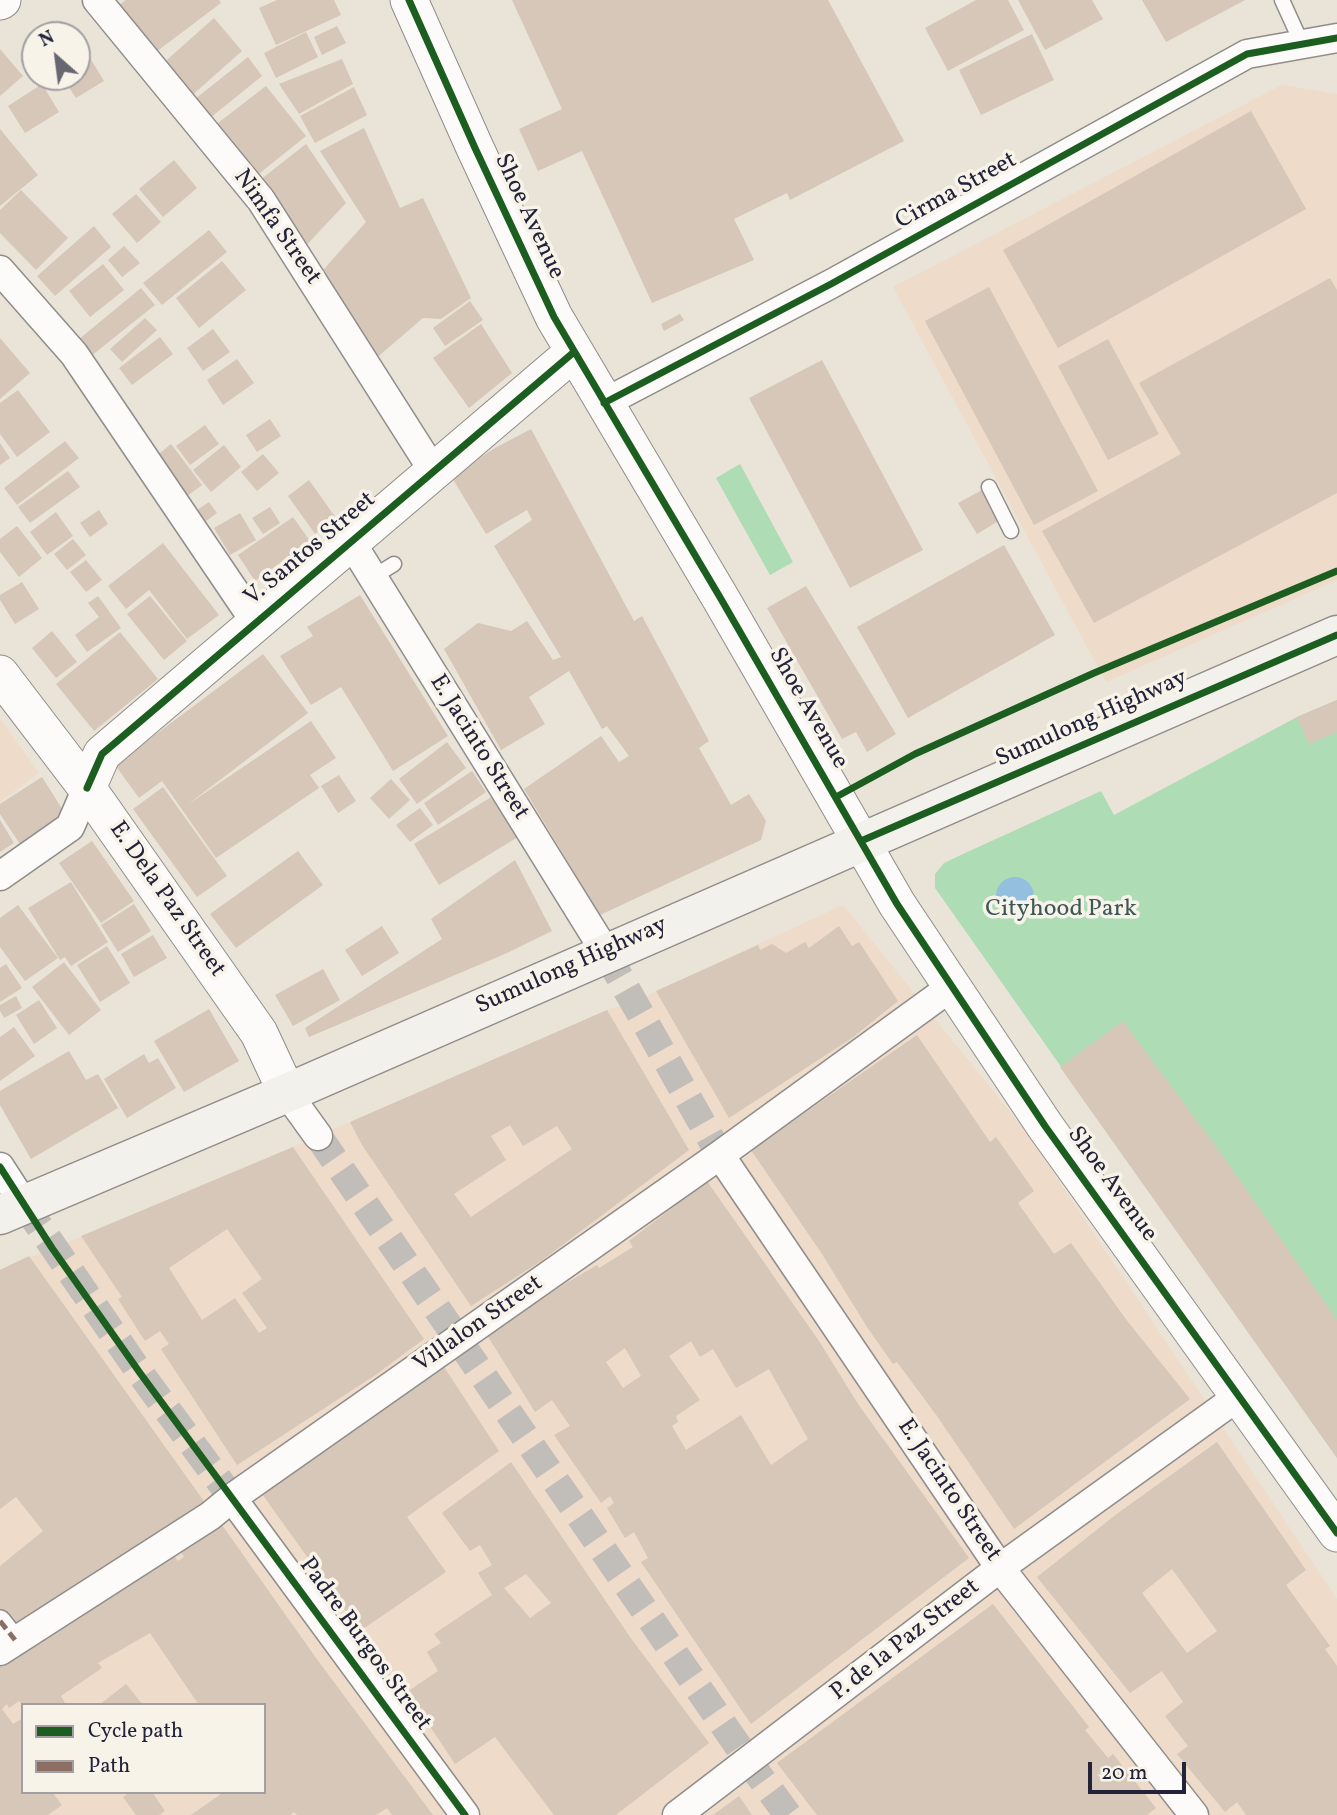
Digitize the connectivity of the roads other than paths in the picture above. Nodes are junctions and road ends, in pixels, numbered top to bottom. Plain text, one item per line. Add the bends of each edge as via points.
1 (97, 0) edge
2 (409, 0) edge
3 (1282, 0) edge
4 (1337, 38) edge
5 (1302, 44) junction
6 (0, 270) edge
7 (574, 352) junction
8 (604, 404) junction
9 (434, 472) junction
10 (989, 487) dead end
11 (1011, 531) dead end
12 (351, 542) junction
13 (256, 623) junction
14 (1337, 635) edge
15 (0, 674) edge
16 (87, 788) junction
17 (861, 841) junction
18 (0, 876) edge
19 (606, 953) junction
20 (951, 987) junction
21 (287, 1093) junction
22 (318, 1136) tunnel mouth
23 (720, 1155) junction
24 (0, 1167) edge
25 (12, 1210) edge
26 (1239, 1396) junction
27 (232, 1498) junction
28 (1337, 1533) edge
29 (1000, 1568) junction
30 (5, 1637) edge
31 (465, 1815) edge
32 (677, 1815) edge
33 (1194, 1815) edge

1 - 9 street, Nimfa Street via 261,200
2 - 7 street, Shoe Avenue
3 - 5 lane
4 - 5 street, Cirma Street
5 - 8 street, Cirma Street via 1247,54
6 - 13 street via 74,354
7 - 8 street, Shoe Avenue
7 - 9 street, V. Santos Street
8 - 17 street, Shoe Avenue
9 - 12 street, V. Santos Street
10 - 11 lane
12 - 13 street, V. Santos Street
12 - 19 street, E. Jacinto Street via 383,570
13 - 16 street, V. Santos Street via 103,754
14 - 17 main road, Sumulong Highway
15 - 16 street, E. Dela Paz Street
16 - 18 street, V. Santos Street via 70,827
16 - 21 street, E. Dela Paz Street via 260,1033
17 - 19 main road, Sumulong Highway
17 - 20 street, Shoe Avenue
19 - 21 main road, Sumulong Highway
20 - 23 street, Villalon Street
20 - 26 street, Shoe Avenue
21 - 22 street, E. Dela Paz Street
21 - 25 main road, Sumulong Highway
23 - 27 street, Villalon Street
23 - 29 street, E. Jacinto Street
24 - 25 street
26 - 28 street, Shoe Avenue
26 - 29 street, P. de la Paz Street
27 - 30 street, Villalon Street via 210,1516
27 - 31 street, Padre Burgos Street
29 - 32 street, P. de la Paz Street
29 - 33 street, E. Jacinto Street

